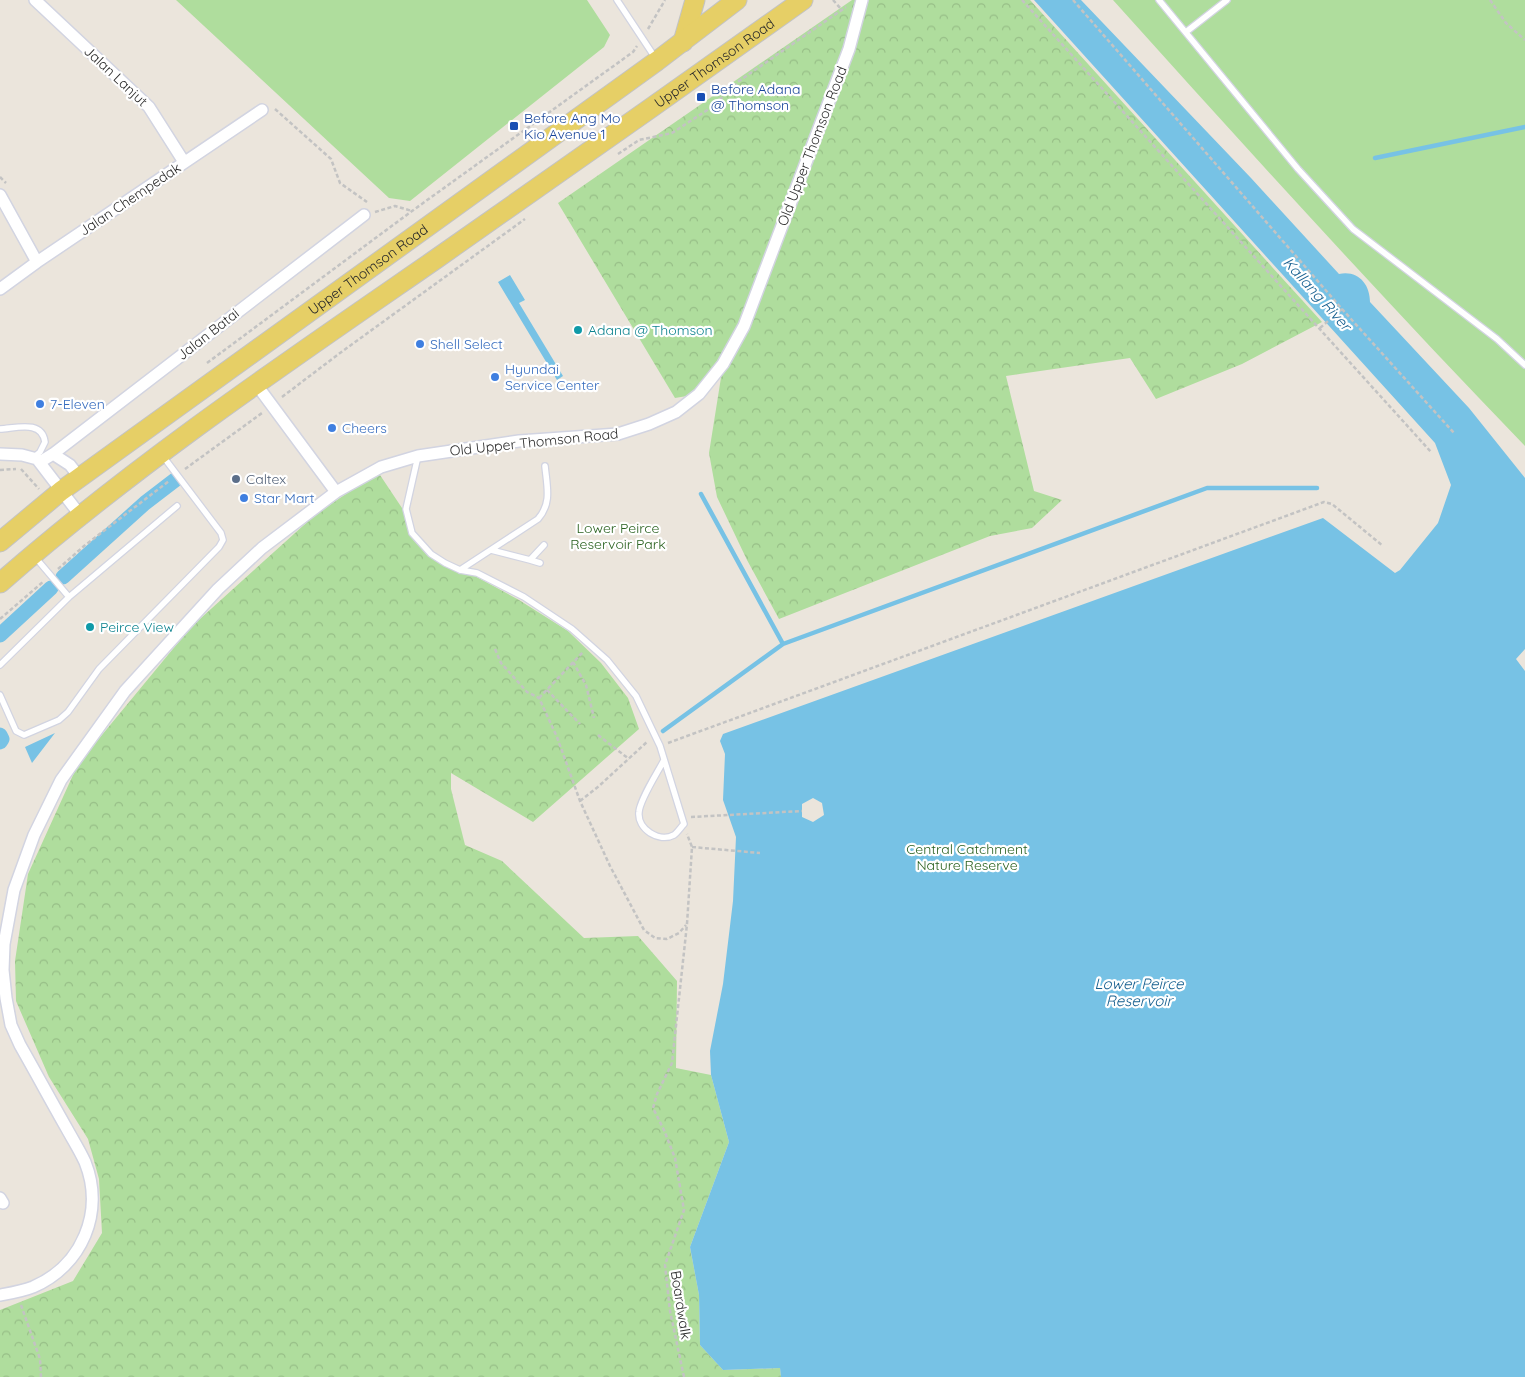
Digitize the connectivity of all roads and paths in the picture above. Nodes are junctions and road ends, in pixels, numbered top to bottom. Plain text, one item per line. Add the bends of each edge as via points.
1 (35, 0) edge
2 (617, 0) edge
3 (665, 0) edge
4 (695, 0) edge
5 (737, 0) edge
6 (833, 0) edge
7 (862, 0) edge
8 (1022, 0) edge
9 (1073, 0) edge
10 (1159, 0) edge
11 (1227, 0) edge
12 (1490, 0) edge
13 (790, 4) edge
14 (1186, 32) junction
15 (643, 37) junction
16 (1525, 40) edge
17 (683, 42) junction
18 (658, 61) junction
19 (262, 110) joint
20 (617, 154) dead end
21 (184, 162) junction
22 (0, 195) edge
23 (412, 211) junction
24 (531, 214) dead end
25 (364, 215) dead end
26 (37, 262) junction
27 (0, 289) edge
28 (1342, 309) junction
29 (1320, 328) junction
30 (205, 364) dead end
31 (1525, 365) edge
32 (256, 384) junction
33 (271, 406) junction
34 (0, 429) edge
35 (1454, 433) dead end
36 (1431, 452) dead end
37 (161, 453) junction
38 (0, 454) edge
39 (53, 454) junction
40 (418, 456) junction
41 (37, 459) junction
42 (545, 466) dead end
43 (0, 470) edge
44 (177, 474) junction
45 (80, 478) junction
46 (39, 490) dead end
47 (61, 491) junction
48 (336, 492) junction
49 (177, 506) dead end
50 (80, 515) junction
51 (0, 542) edge
52 (544, 545) dead end
53 (1383, 546) dead end
54 (491, 550) junction
55 (32, 555) junction
56 (530, 560) junction
57 (540, 563) dead end
58 (460, 570) junction
59 (51, 575) junction
60 (0, 583) edge
61 (69, 597) junction
62 (0, 619) edge
63 (590, 645) junction
64 (495, 649) dead end
65 (573, 662) junction
66 (0, 664) edge
67 (547, 690) junction
68 (0, 695) edge
69 (539, 698) junction
70 (594, 718) dead end
71 (580, 724) dead end
72 (598, 735) dead end
73 (655, 735) junction
74 (660, 746) junction
75 (629, 759) junction
76 (664, 760) junction
77 (580, 801) junction
78 (802, 811) dead end
79 (683, 821) junction
80 (692, 847) junction
81 (760, 853) dead end
82 (687, 924) junction
83 (16, 1291) junction
84 (0, 1295) edge
85 (40, 1377) edge
86 (684, 1377) edge

1 - 21 street, Jalan Lanjut via 149,106
2 - 15 lane
3 - 15 path
4 - 17 main road
5 - 17 main road, Upper Thomson Road
6 - 20 path via 842,10 739,81 712,107 672,133 639,140
7 - 40 street, Old Upper Thomson Road via 849,49 744,326 723,364 699,394 676,412 618,434 520,441
8 - 29 path
9 - 28 path
10 - 14 lane
11 - 14 lane
12 - 16 path
13 - 32 main road, Upper Thomson Road via 691,81
14 - 31 lane via 1298,169 1353,229 1497,339
15 - 18 lane
15 - 23 path via 633,52
17 - 18 main road, Upper Thomson Road
18 - 45 main road, Upper Thomson Road
19 - 21 street, Jalan Chempedak
19 - 23 path via 270,104 331,159 340,183 380,211 395,206
21 - 26 street, Jalan Chempedak
22 - 26 street
23 - 30 path
24 - 33 path
25 - 39 street, Jalan Batai
26 - 27 street, Jalan Chempedak
28 - 29 path
28 - 35 path
29 - 36 path
32 - 33 street
32 - 37 main road, Upper Thomson Road
33 - 44 path
33 - 48 street
34 - 41 lane via 39,429 45,442
37 - 44 lane
37 - 50 main road, Upper Thomson Road
38 - 41 street
39 - 41 street, Jalan Batai
39 - 45 street via 70,465
40 - 48 street, Old Upper Thomson Road via 381,467
40 - 58 lane via 406,509 412,533 431,554
41 - 47 street
42 - 54 lane via 548,504 544,512 538,520
43 - 46 path via 23,469
44 - 59 path
44 - 68 lane via 222,533 223,540 219,546 99,669 59,720 24,735 16,731
45 - 47 main road, Upper Thomson Road
47 - 50 street
47 - 51 main road, Upper Thomson Road
48 - 83 street, Old Upper Thomson Road via 262,548 218,589 130,685 61,780 34,835 8,916 3,970 6,998 11,1025 20,1045 85,1163 92,1195 85,1238 74,1255 49,1278
49 - 61 lane
50 - 55 main road, Upper Thomson Road
52 - 56 lane
53 - 74 path via 1332,504 1324,502
54 - 56 lane
54 - 58 lane
55 - 59 lane
55 - 60 main road, Upper Thomson Road
56 - 57 lane
58 - 63 lane via 477,573 524,597
59 - 61 lane
59 - 62 path
61 - 66 lane
63 - 65 path
63 - 73 lane via 607,660 636,696
64 - 69 path via 501,663 527,692
65 - 67 path
65 - 70 path via 586,685
67 - 69 path
67 - 71 path
69 - 77 path
72 - 75 path
73 - 74 lane
73 - 75 path
74 - 76 lane
75 - 77 path
76 - 79 lane
76 - 79 lane via 638,814 650,834 662,838 674,835
77 - 82 path via 644,930 654,938 667,939
78 - 79 path
79 - 80 path
80 - 81 path
80 - 82 path
82 - 86 path, Boardwalk via 672,1063 653,1108 675,1158 684,1210 665,1265 670,1311
83 - 84 street, Old Upper Thomson Road
83 - 85 path via 40,1360

